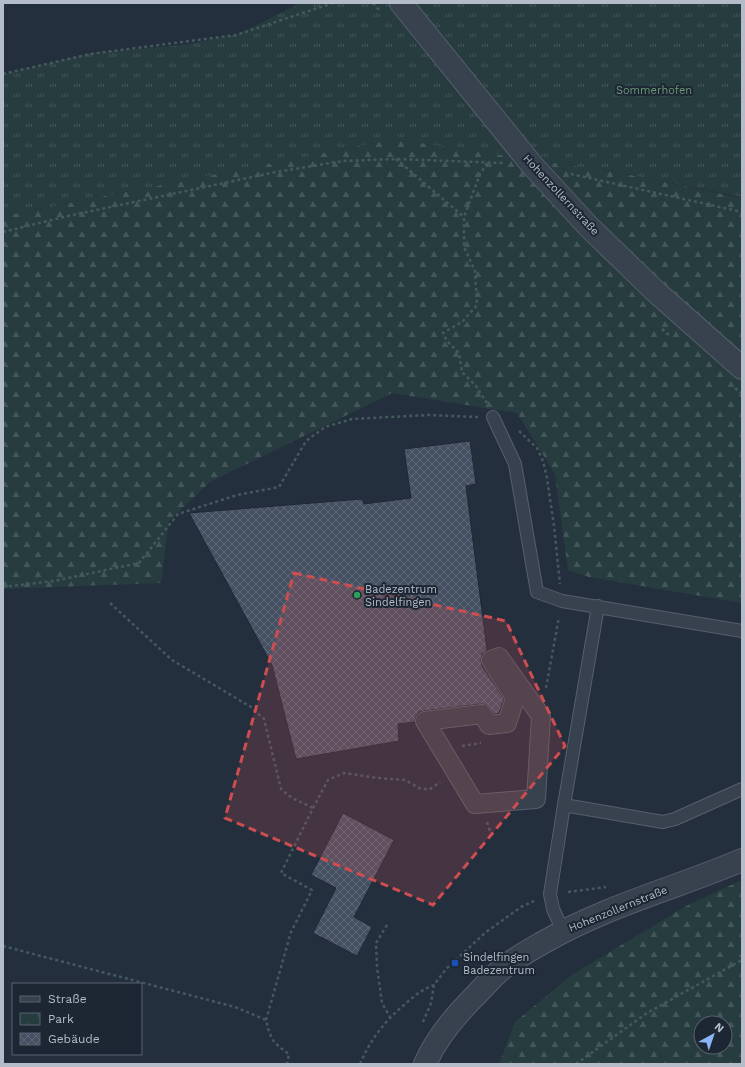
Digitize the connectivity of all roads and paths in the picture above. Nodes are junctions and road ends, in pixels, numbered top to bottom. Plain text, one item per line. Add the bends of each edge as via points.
1 (333, 3) edge
2 (401, 3) edge
3 (3, 74) edge
4 (396, 159) junction
5 (488, 161) junction
6 (501, 163) dead end
7 (571, 174) dead end
8 (742, 212) edge
9 (464, 217) junction
10 (3, 232) edge
11 (742, 368) edge
12 (476, 386) dead end
13 (495, 415) junction
14 (3, 586) edge
15 (562, 601) junction
16 (110, 603) dead end
17 (598, 606) junction
18 (742, 631) edge
19 (541, 716) junction
20 (455, 772) junction
21 (742, 789) edge
22 (564, 805) junction
23 (313, 808) junction
24 (742, 860) edge
25 (593, 888) dead end
26 (550, 894) junction
27 (387, 925) dead end
28 (562, 931) junction
29 (3, 946) edge
30 (742, 960) edge
31 (390, 1017) junction
32 (266, 1020) junction
33 (287, 1064) edge
34 (360, 1064) edge
35 (425, 1064) edge
36 (576, 1064) edge

1 - 3 path via 236,36 90,54
2 - 11 street, Hohenzollernstraße via 522,153 588,226 654,290
4 - 5 path
4 - 9 path
4 - 10 path via 343,161 276,172
5 - 6 path
5 - 9 path via 480,174
7 - 8 path
9 - 12 path via 464,247 475,271 477,305 463,321 443,333 459,353 462,372
13 - 14 path via 352,419 325,427 306,441 279,487 237,495 178,514 139,563 54,581
13 - 15 lane via 515,464 537,592
13 - 15 path via 510,422 537,448 543,461 554,526
15 - 17 lane
15 - 19 path
16 - 23 path via 172,660 251,707 264,719 281,789 292,798
17 - 18 lane
17 - 22 lane
19 - 20 street via 536,799 475,804
19 - 20 street via 499,657 491,660 515,698 507,723 489,725 482,714 425,721
20 - 23 path via 430,788 421,790 405,780 344,772 328,780
21 - 22 lane via 663,822
22 - 26 lane
23 - 32 path via 281,873 312,890 290,932
24 - 28 street, Hohenzollernstraße
25 - 26 path
26 - 28 lane
26 - 31 path via 521,907 486,932 446,969 434,985 422,990
27 - 31 path via 376,943 382,1004
28 - 35 street, Hohenzollernstraße via 503,968 445,1031
29 - 32 path via 235,1007
30 - 36 path via 647,1012
31 - 34 path via 381,1027
32 - 33 path via 270,1035 276,1044 289,1054

